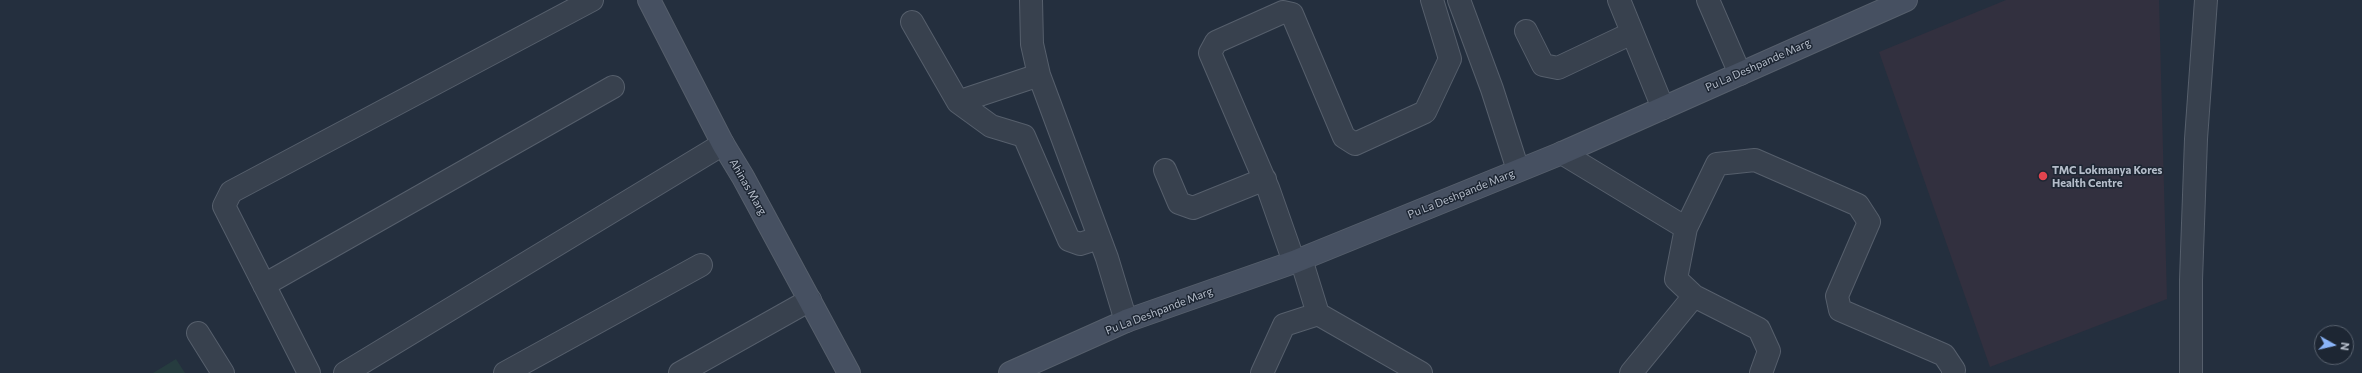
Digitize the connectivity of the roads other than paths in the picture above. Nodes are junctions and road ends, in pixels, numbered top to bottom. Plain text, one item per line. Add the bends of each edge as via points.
1 (592, 0) edge
2 (649, 0) edge
3 (1031, 0) edge
4 (1432, 0) edge
5 (1459, 0) edge
6 (1619, 0) edge
7 (1708, 0) edge
8 (1906, 0) edge
9 (2206, 0) edge
10 (912, 22) dead end
11 (1526, 31) dead end
12 (1632, 33) junction
13 (1740, 74) junction
14 (1039, 75) junction
15 (613, 87) dead end
16 (958, 102) junction
17 (1663, 108) junction
18 (723, 144) junction
19 (1562, 153) junction
20 (1165, 170) dead end
21 (1518, 170) junction
22 (1265, 180) junction
23 (1686, 228) junction
24 (1099, 238) junction
25 (1298, 260) junction
26 (701, 265) dead end
27 (264, 285) junction
28 (1694, 296) junction
29 (810, 300) junction
30 (1318, 314) junction
31 (1126, 321) junction
32 (198, 333) dead end
33 (223, 373) edge
34 (308, 373) edge
35 (345, 373) edge
36 (505, 373) edge
37 (680, 373) edge
38 (849, 373) edge
39 (1010, 373) edge
40 (1262, 373) edge
41 (1421, 373) edge
42 (1631, 373) edge
43 (1761, 373) edge
44 (1953, 373) edge
45 (2191, 373) edge

1 - 27 street via 231,192 224,206
2 - 18 street, Ahinas Marg
3 - 14 street via 1032,44
4 - 22 street via 1450,60 1425,112 1355,144 1344,137 1292,14 1283,12 1216,42 1210,53
5 - 21 street
6 - 12 street
7 - 13 street
8 - 13 street, Pu La Deshpande Marg
9 - 45 street via 2196,139
10 - 16 street
11 - 12 street via 1543,65 1558,68
12 - 17 street
13 - 17 street, Pu La Deshpande Marg
14 - 16 street
14 - 24 street
15 - 27 street
16 - 24 street via 991,126 1024,136 1069,240 1080,244
17 - 19 street, Pu La Deshpande Marg
18 - 29 street, Ahinas Marg
18 - 35 street
19 - 21 street, Pu La Deshpande Marg
19 - 23 street
20 - 22 street via 1179,203 1193,208
21 - 25 street, Pu La Deshpande Marg
22 - 25 street
23 - 28 street via 1676,279
23 - 44 street via 1717,164 1755,160 1858,205 1869,222 1837,296 1840,310 1944,355 1954,370
24 - 31 street
25 - 30 street
25 - 31 street, Pu La Deshpande Marg
26 - 36 street
27 - 34 street
28 - 42 street
28 - 43 street via 1759,329 1769,351
29 - 37 street
29 - 38 street, Ahinas Marg
30 - 40 street via 1284,325
30 - 41 street
31 - 39 street, Pu La Deshpande Marg
32 - 33 street

